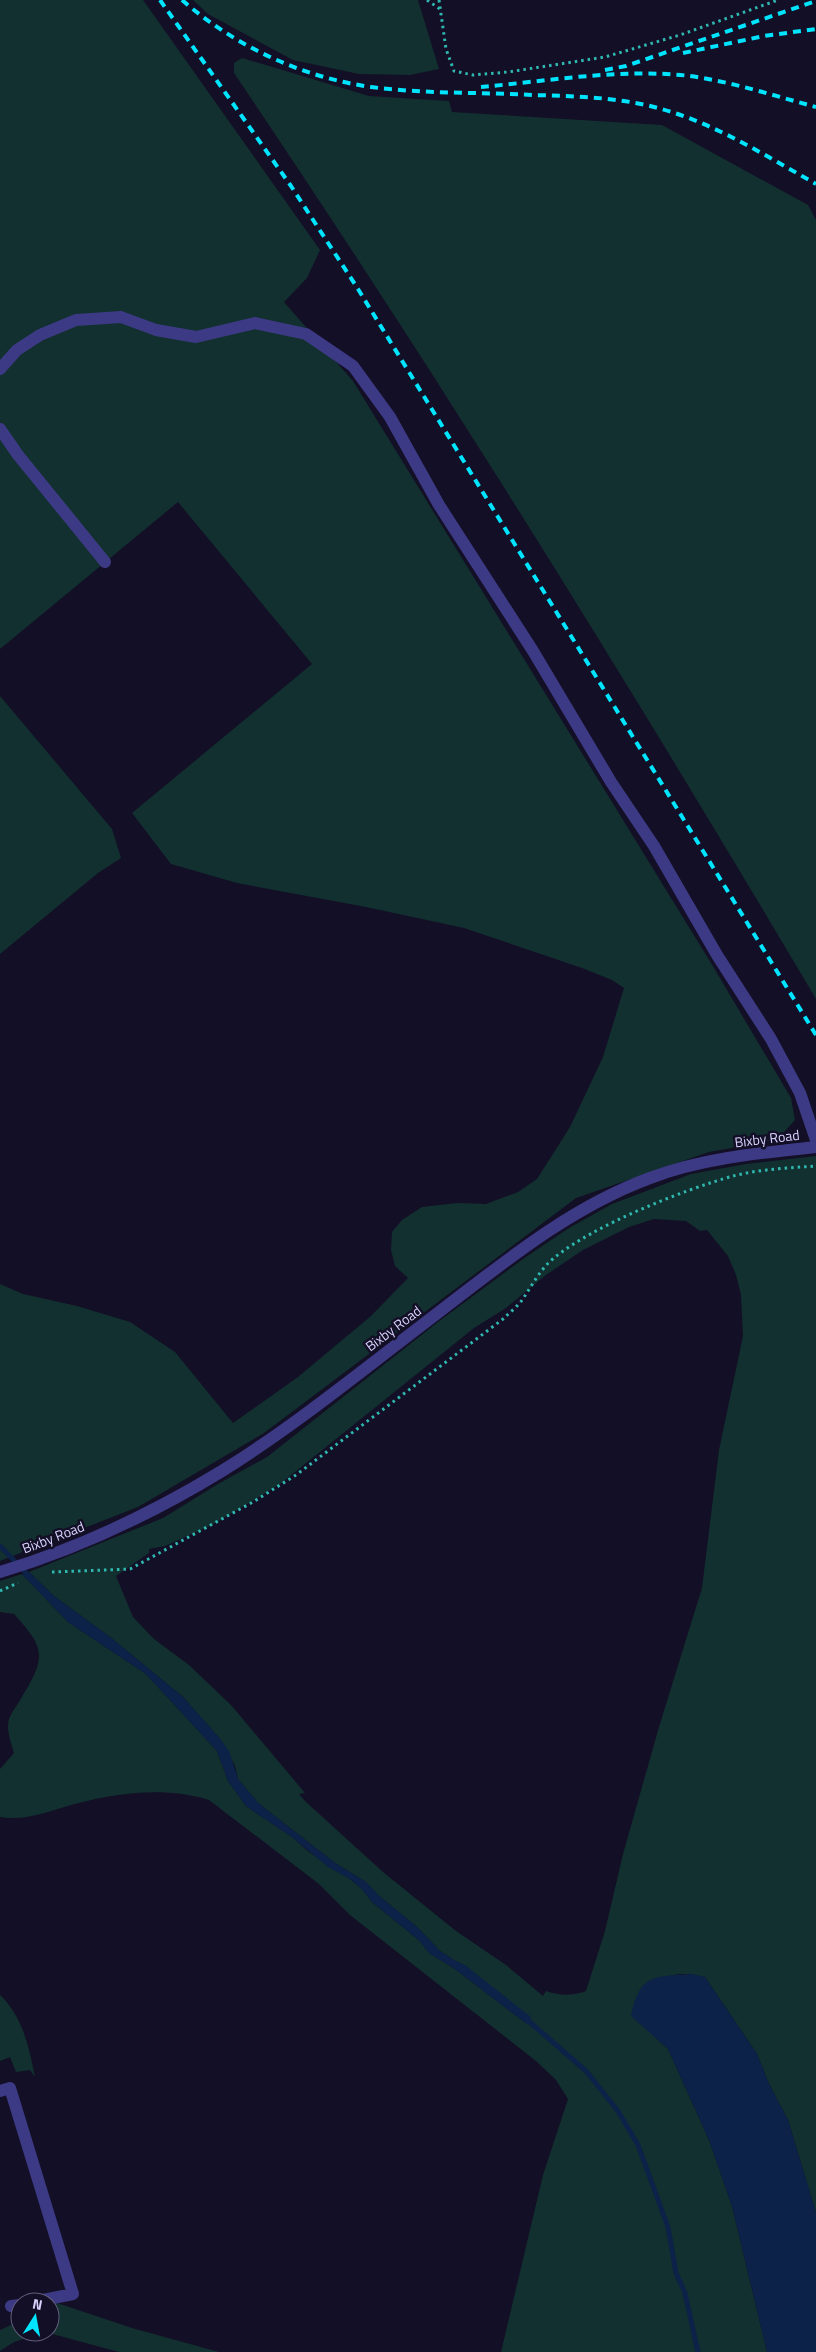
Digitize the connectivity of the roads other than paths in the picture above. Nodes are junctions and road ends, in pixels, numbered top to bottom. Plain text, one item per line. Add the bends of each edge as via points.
1 (0, 369) edge
2 (0, 429) edge
3 (105, 562) dead end
4 (816, 1140) edge
5 (816, 1147) edge
6 (4, 1571) edge
7 (0, 2091) edge
8 (60, 2297) edge

1 - 4 street via 17,350 40,335 76,320 121,317 156,330 196,337 255,323 306,334 354,366 390,417 439,505 533,651 771,1040 800,1093
2 - 3 street
5 - 6 street, Bixby Road via 719,1159 684,1167 650,1178 576,1213 535,1239 310,1410 223,1470 90,1539
7 - 8 street via 10,2088 73,2294

